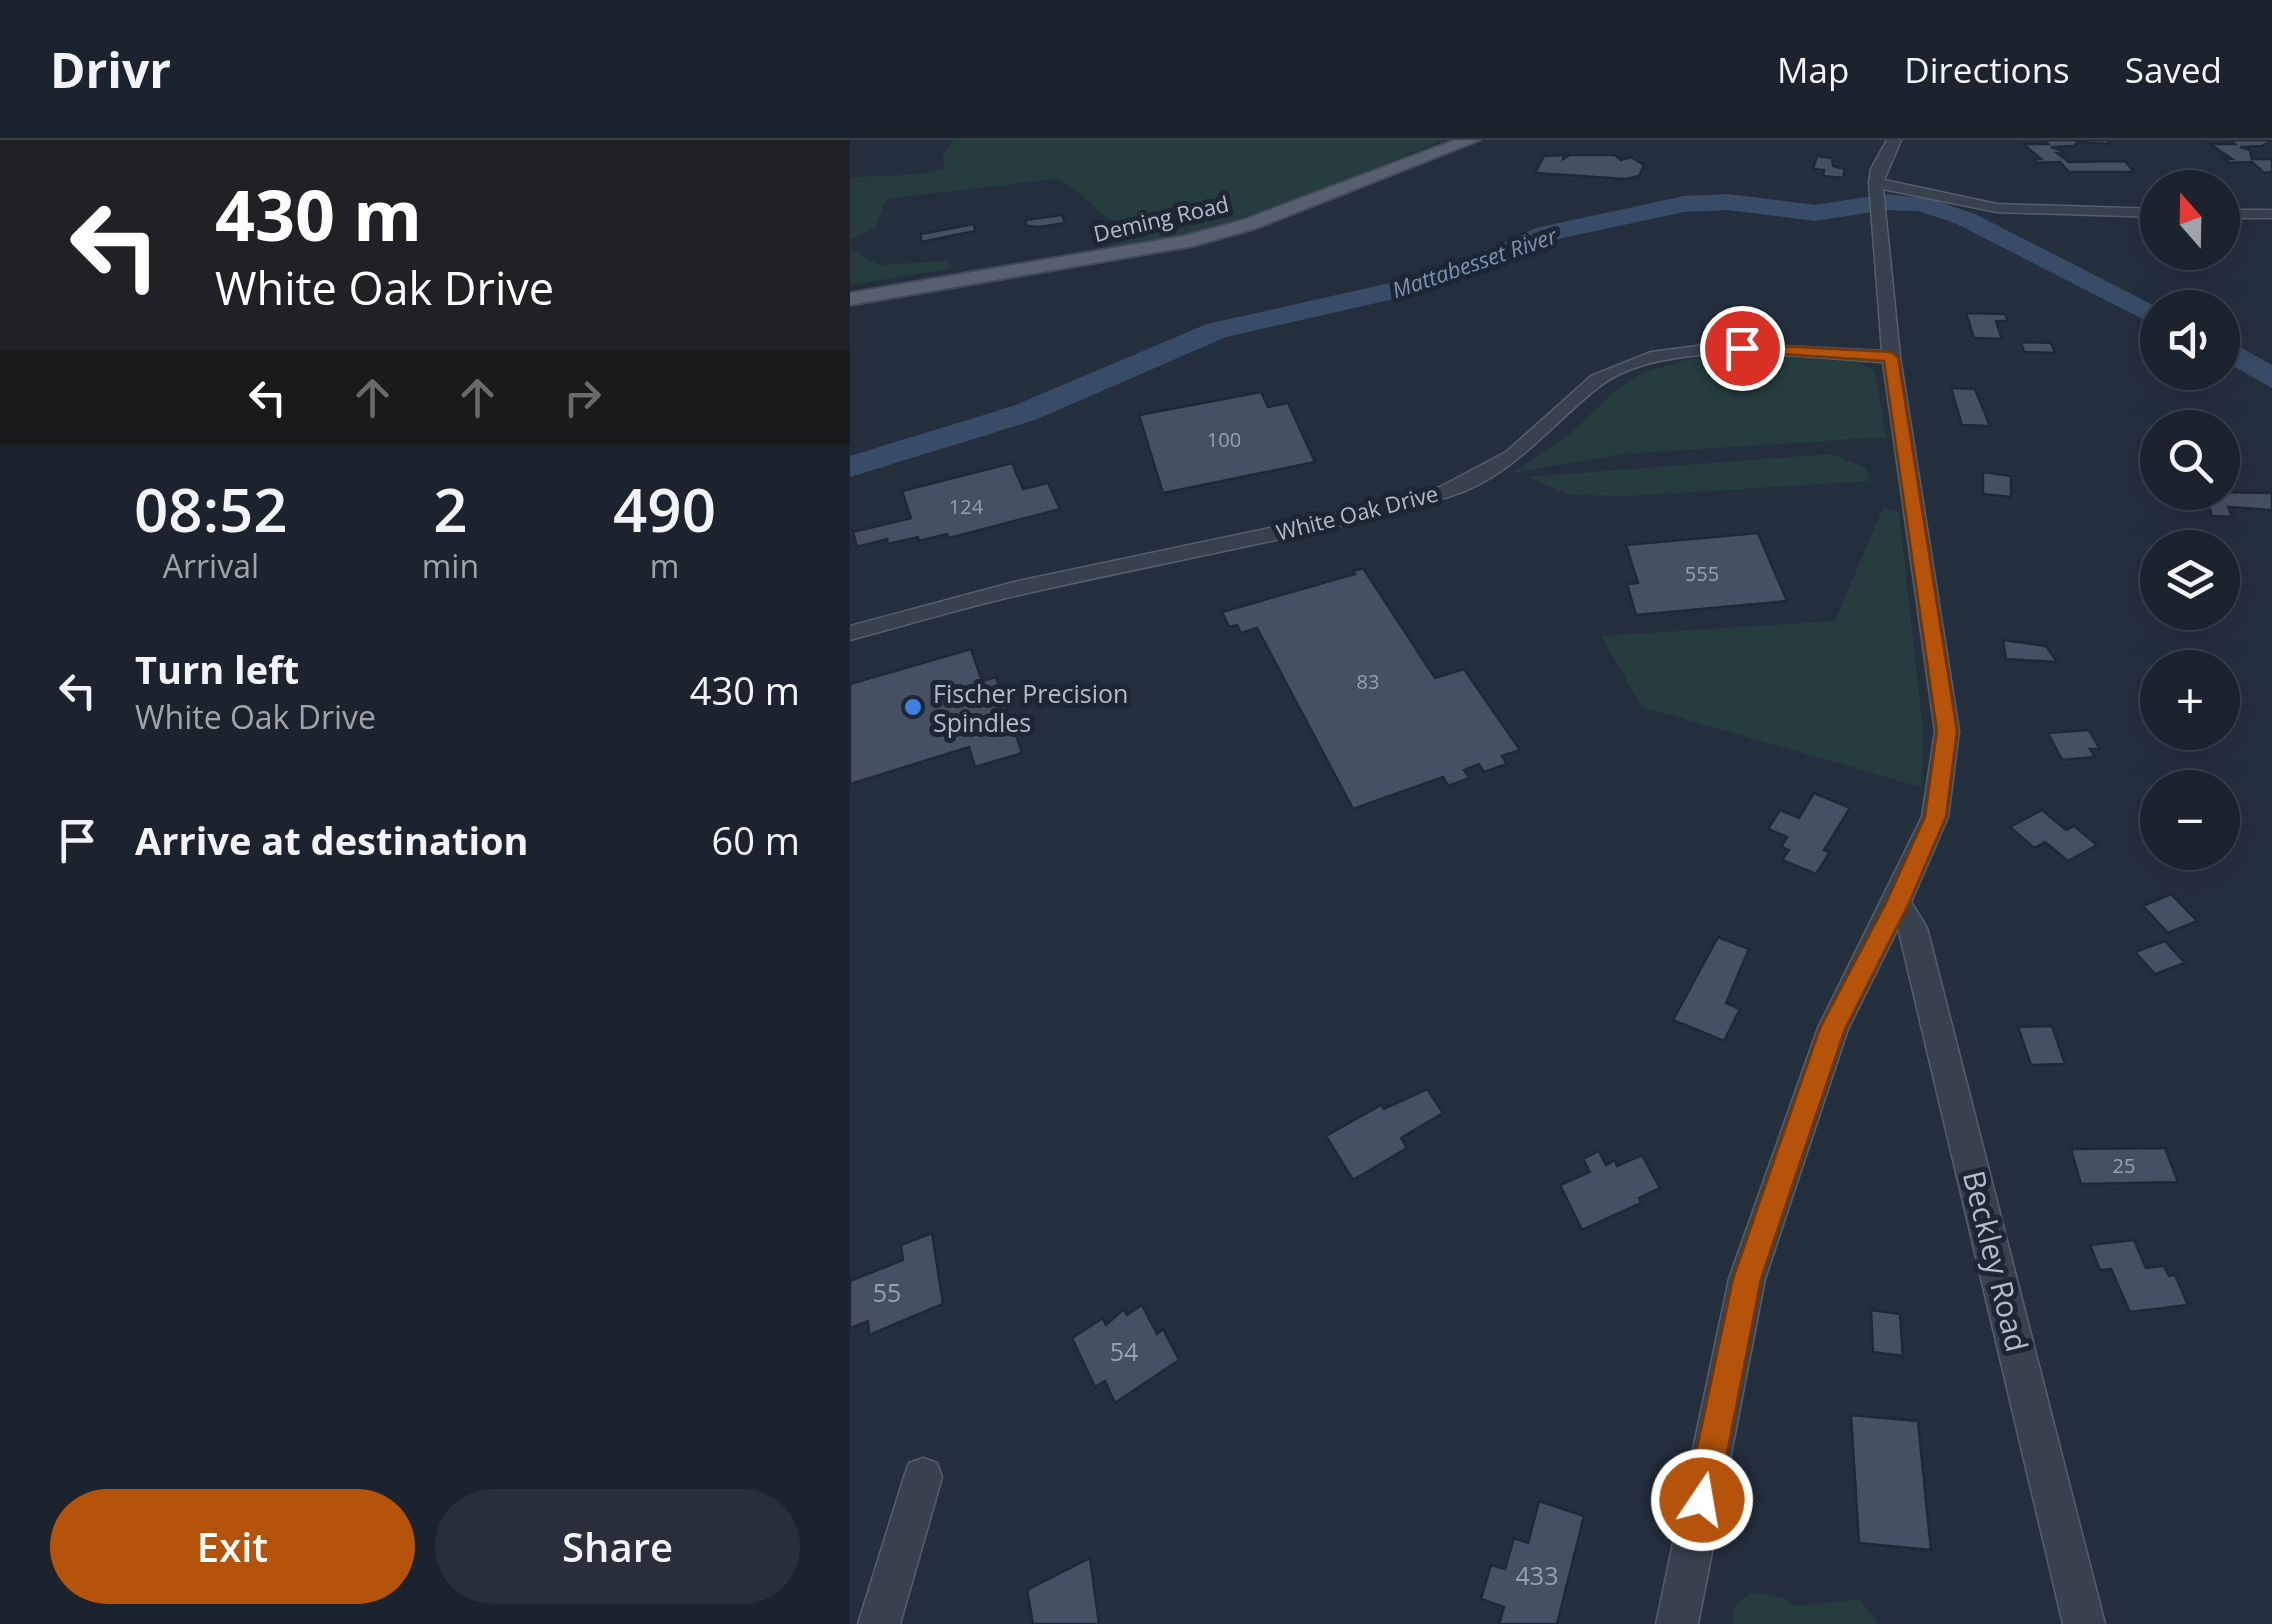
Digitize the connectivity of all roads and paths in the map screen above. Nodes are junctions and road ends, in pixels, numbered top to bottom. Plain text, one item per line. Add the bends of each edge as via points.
1 (1471, 140) edge
2 (1875, 140) edge
3 (1894, 140) edge
4 (1877, 197) junction
5 (2140, 213) edge
6 (2240, 214) edge
7 (2272, 214) edge
8 (850, 299) edge
9 (1891, 357) junction
10 (850, 633) edge
11 (1898, 903) junction
12 (923, 1477) dead end
13 (879, 1624) edge
14 (1677, 1624) edge
15 (2084, 1624) edge

1 - 8 main road, Deming Road via 1186,242
2 - 3 street
3 - 4 street via 1880,163
4 - 5 street
4 - 9 street
6 - 7 street
9 - 10 street, White Oak Drive via 1721,348 1658,356 1598,380 1513,456 1447,491
9 - 11 street via 1947,731 1936,817
11 - 14 street via 1833,1028 1747,1279
11 - 15 street, Beckley Road via 1914,928
12 - 13 street

